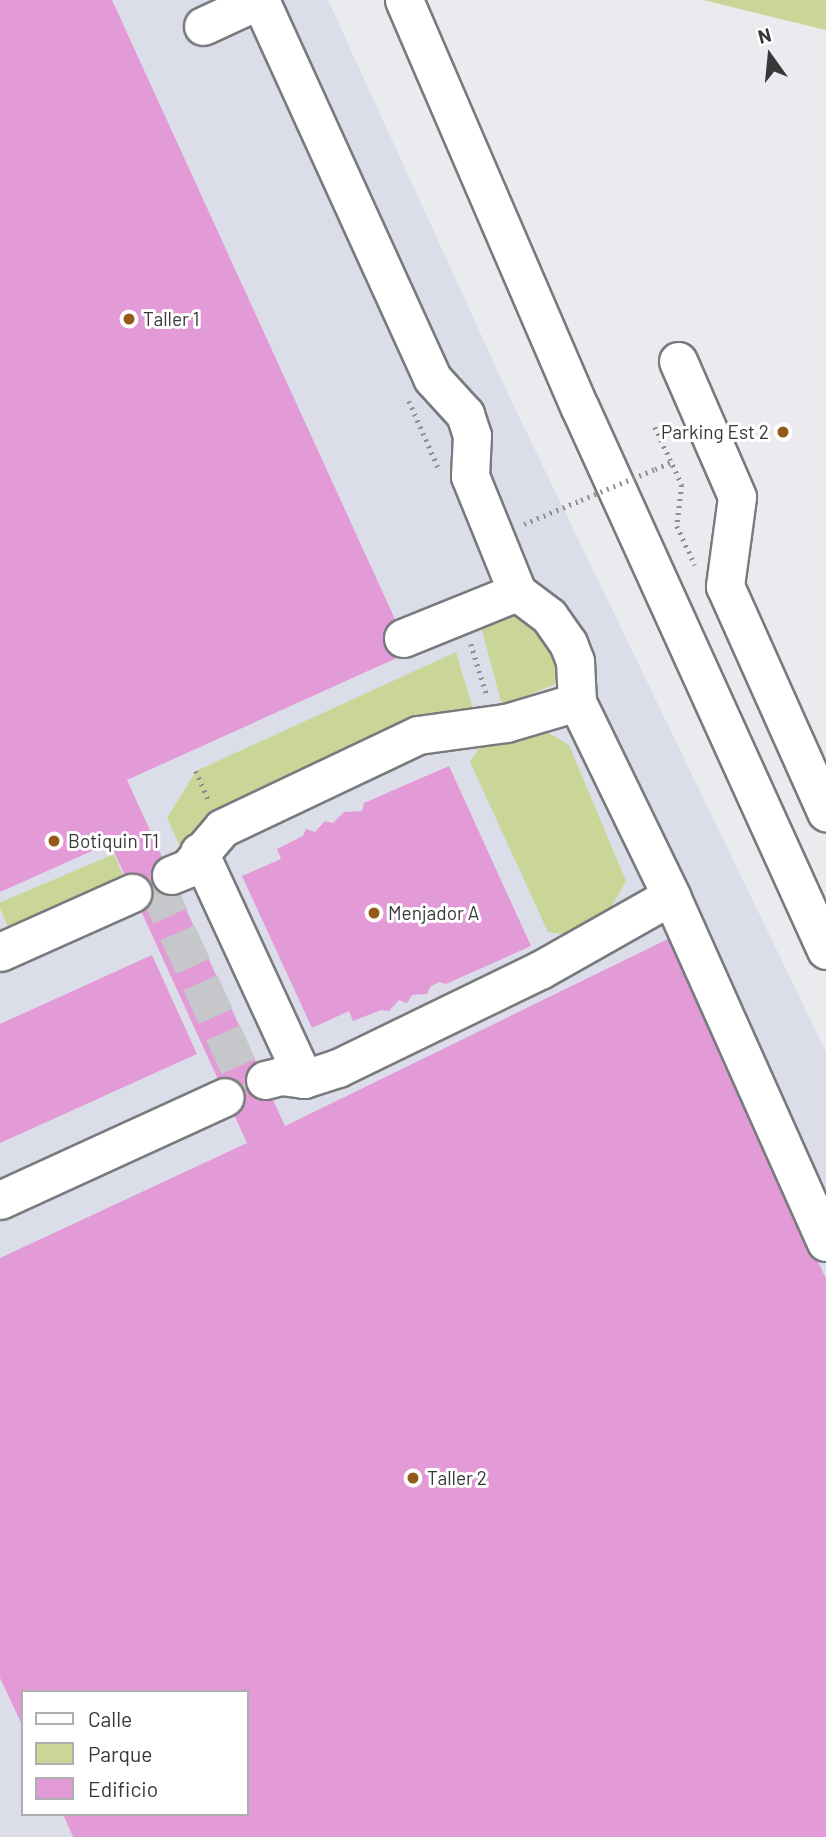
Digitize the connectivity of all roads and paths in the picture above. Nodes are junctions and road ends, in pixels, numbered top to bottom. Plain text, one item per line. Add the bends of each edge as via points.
1 (260, 0) edge
2 (404, 0) edge
3 (204, 26) dead end
4 (678, 361) dead end
5 (655, 428) dead end
6 (672, 462) junction
7 (682, 485) dead end
8 (529, 523) dead end
9 (517, 592) junction
10 (403, 638) dead end
11 (578, 702) junction
12 (196, 771) dead end
13 (211, 808) dead end
14 (826, 812) edge
15 (199, 852) junction
16 (171, 875) dead end
17 (132, 893) dead end
18 (671, 896) junction
19 (826, 950) edge
20 (0, 952) edge
21 (304, 1079) junction
22 (265, 1080) dead end
23 (225, 1097) dead end
24 (0, 1200) edge
25 (826, 1242) edge

1 - 3 street
1 - 9 street via 432,378 465,414 472,435 470,476
2 - 19 street via 580,408
4 - 14 street via 737,497 725,586
5 - 6 path
6 - 7 path
6 - 8 path, bridge
9 - 10 street
9 - 11 street via 559,627 575,661
11 - 15 street via 506,723 418,735 222,828
11 - 18 street
12 - 13 path
15 - 16 street via 187,868
15 - 21 street
17 - 20 street
18 - 21 street via 540,970 338,1068
18 - 25 street
21 - 22 street via 281,1076
23 - 24 street

